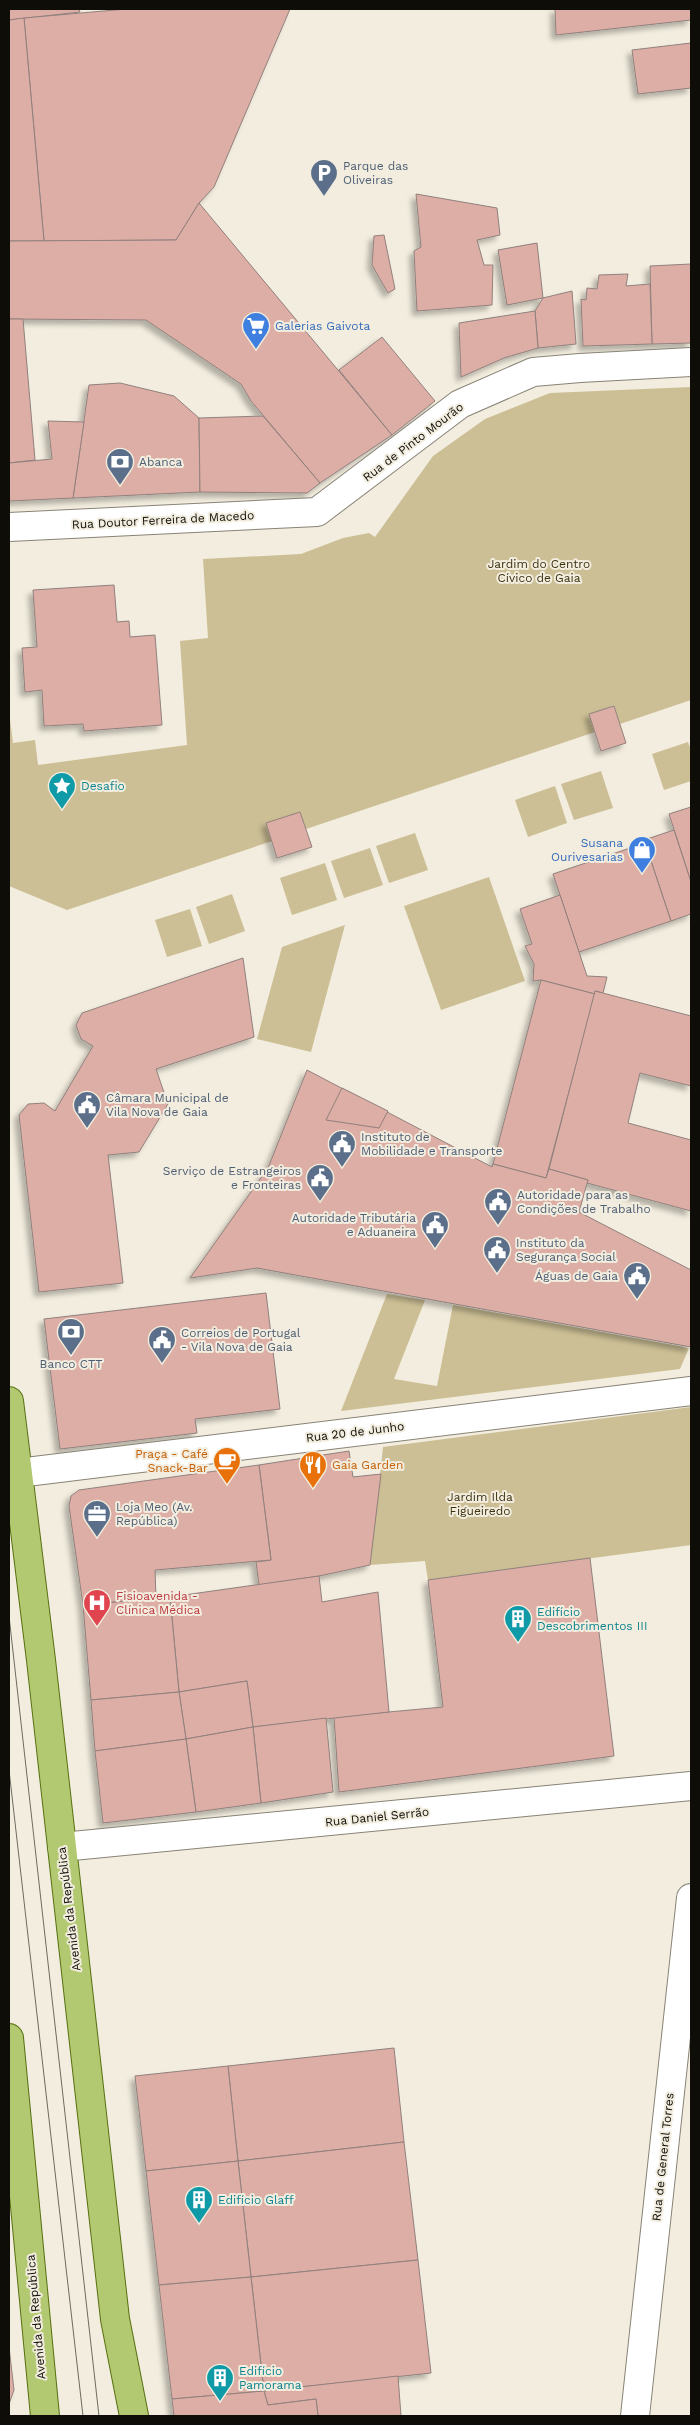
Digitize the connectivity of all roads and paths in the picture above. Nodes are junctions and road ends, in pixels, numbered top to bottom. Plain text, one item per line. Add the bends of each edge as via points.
1 (691, 362) edge
2 (317, 512) joint
3 (9, 527) edge
4 (691, 1391) edge
5 (9, 1401) edge
6 (18, 1473) junction
7 (691, 1786) edge
8 (62, 1847) junction
9 (691, 1898) edge
10 (9, 2038) edge
11 (45, 2416) edge
12 (134, 2416) edge
13 (635, 2416) edge

1 - 2 street, Rua de Pinto Mourão via 533,372 460,404
2 - 3 street, Rua Doutor Ferreira de Macedo
4 - 6 street, Rua 20 de Junho
5 - 6 main road, Avenida da República
6 - 8 main road, Avenida da República
7 - 8 street, Rua Daniel Serrão
8 - 12 main road, Avenida da República via 115,2319
9 - 13 street, Rua de General Torres
10 - 11 main road, Avenida da República

